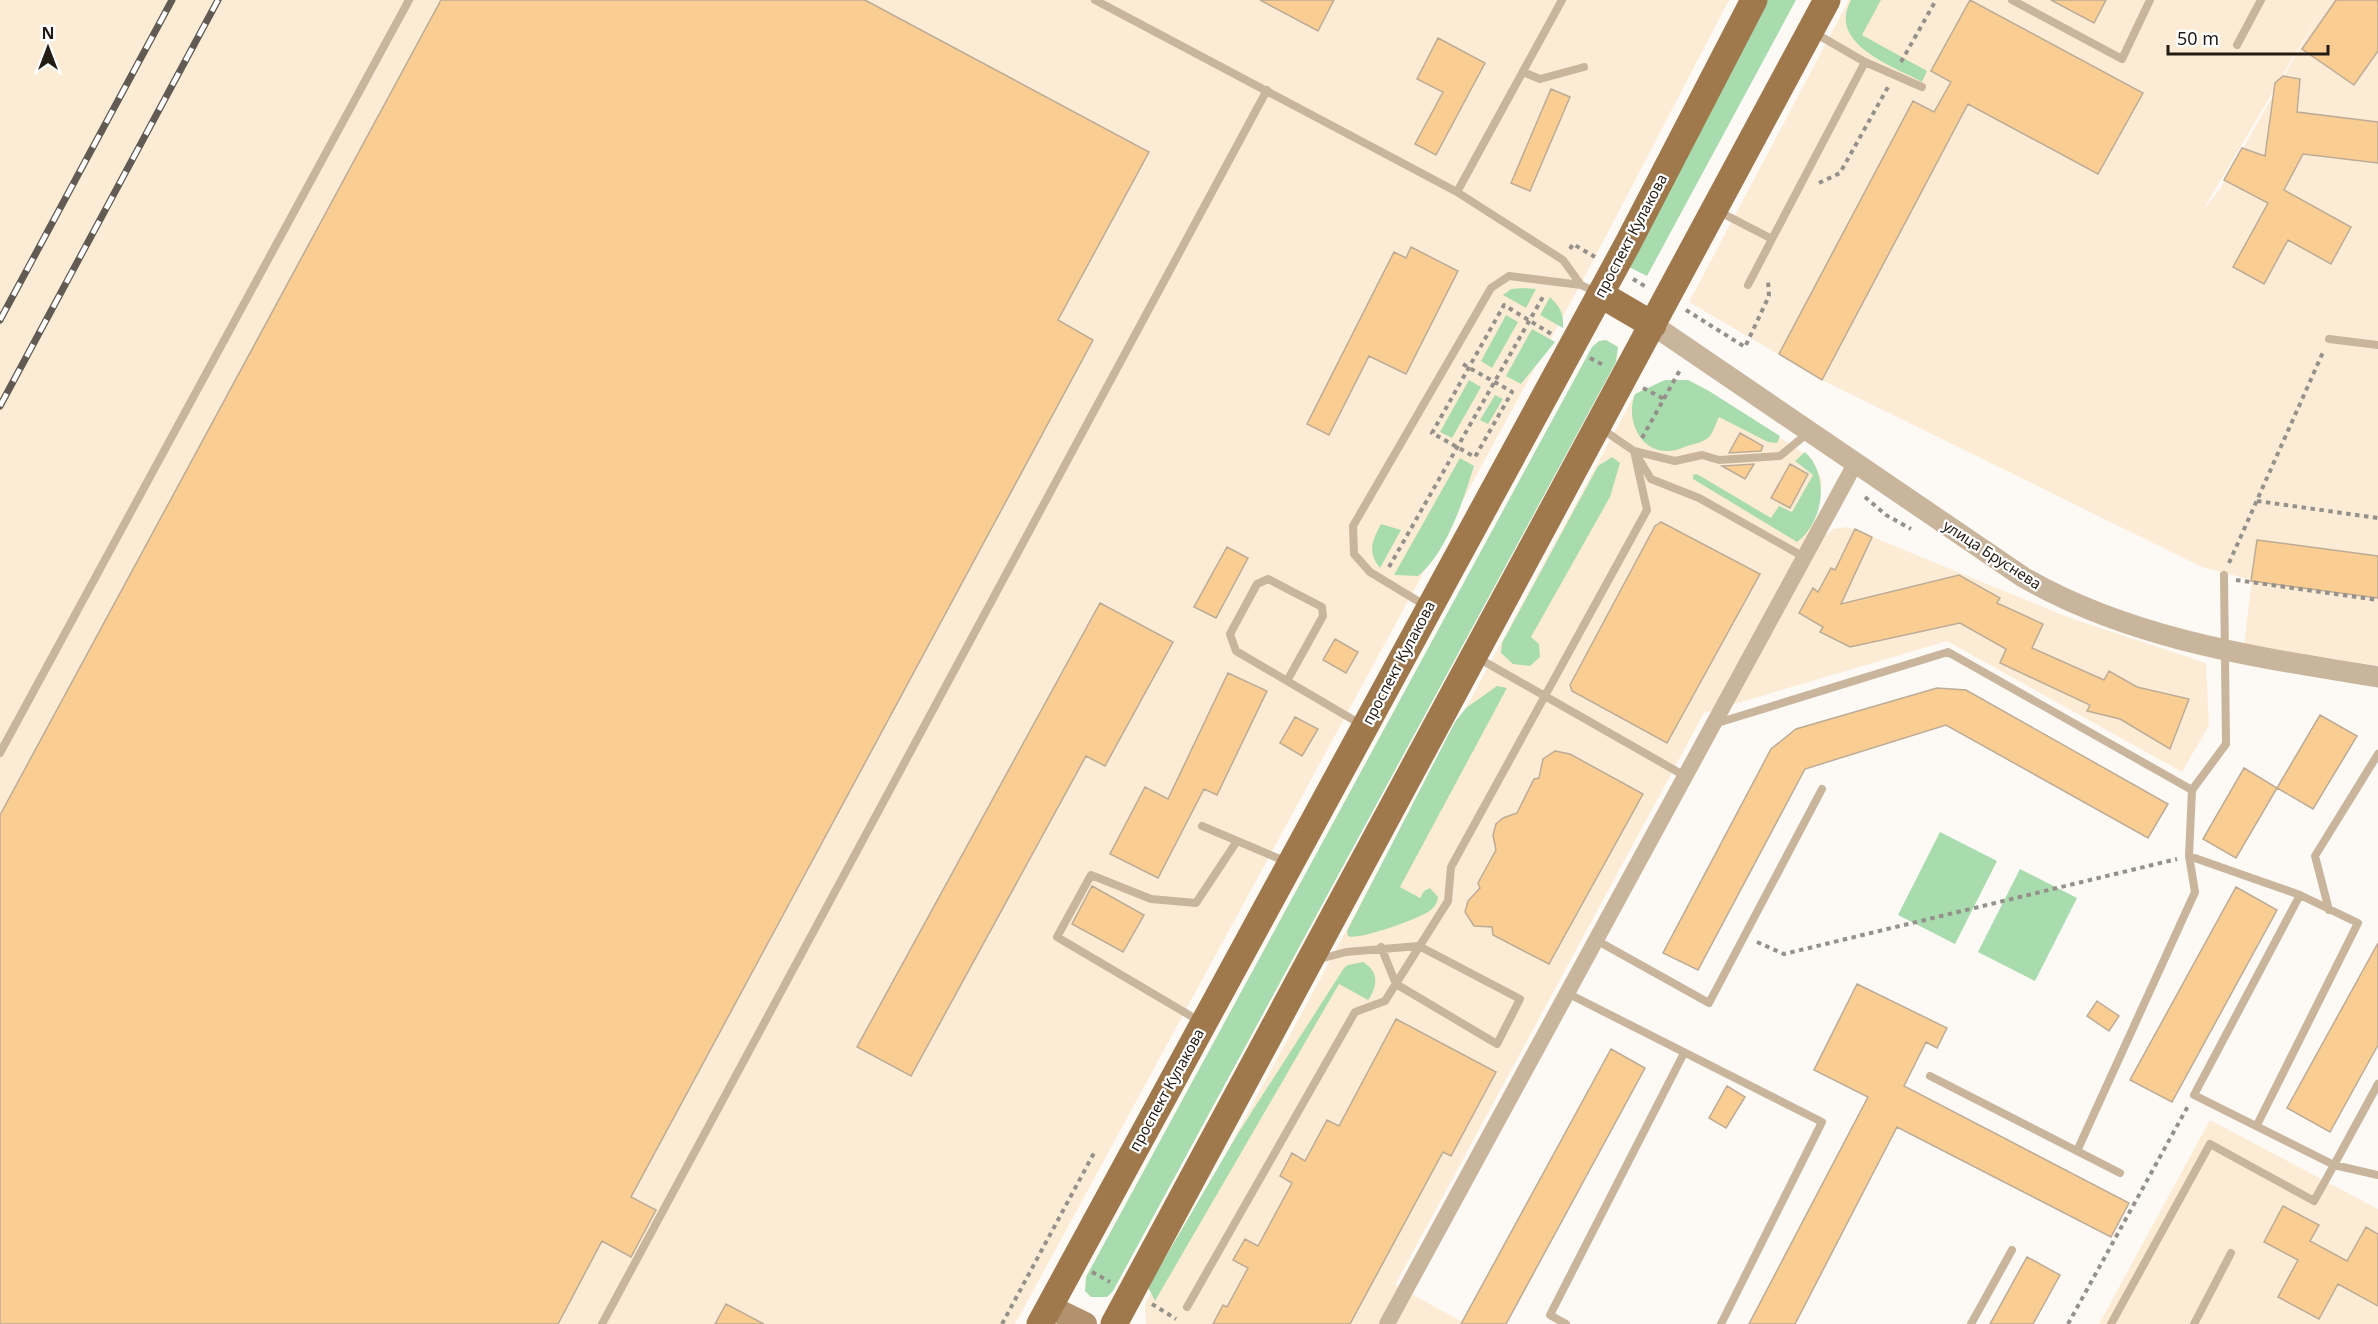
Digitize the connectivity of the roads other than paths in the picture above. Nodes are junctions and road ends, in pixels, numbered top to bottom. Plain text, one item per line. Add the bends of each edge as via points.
1 (409, 0) edge
2 (1095, 0) edge
3 (1562, 0) edge
4 (1754, 0) edge
5 (1827, 0) edge
6 (2012, 0) edge
7 (2150, 0) edge
8 (2261, 0) edge
9 (1812, 32) junction
10 (2237, 45) dead end
11 (1865, 62) junction
12 (1584, 67) dead end
13 (1523, 72) junction
14 (1922, 87) dead end
15 (1267, 90) junction
16 (1457, 192) junction
17 (1716, 210) junction
18 (1772, 239) junction
19 (1748, 285) dead end
20 (1590, 290) junction
21 (1653, 326) junction
22 (2329, 339) road end
23 (2378, 345) edge
24 (1599, 427) junction
25 (1809, 432) junction
26 (1634, 451) junction
27 (1855, 464) junction
28 (1804, 557) junction
29 (2223, 577) road end
30 (1429, 608) junction
31 (2226, 652) junction
32 (1475, 656) junction
33 (2378, 677) edge
34 (1287, 681) junction
35 (1545, 696) junction
36 (1713, 725) junction
37 (1365, 726) junction
38 (0, 753) edge
39 (2378, 754) edge
40 (1685, 776) junction
41 (1822, 789) dead end
42 (2192, 790) junction
43 (1202, 826) dead end
44 (1237, 841) junction
45 (2189, 856) junction
46 (1290, 864) junction
47 (2300, 895) junction
48 (2329, 909) junction
49 (1596, 940) junction
50 (1419, 946) junction
51 (1381, 947) junction
52 (1310, 962) junction
53 (1396, 984) junction
54 (1567, 993) junction
55 (1203, 1024) junction
56 (1684, 1053) junction
57 (1930, 1076) dead end
58 (2378, 1084) edge
59 (2257, 1125) junction
60 (2077, 1151) junction
61 (2334, 1165) junction
62 (2120, 1173) dead end
63 (2378, 1175) edge
64 (2012, 1250) dead end
65 (2230, 1252) dead end
66 (1187, 1306) dead end
67 (1045, 1316) edge
68 (602, 1324) edge
69 (1085, 1324) edge
70 (1114, 1324) edge
71 (1387, 1324) edge
72 (1566, 1324) edge
73 (1721, 1324) edge
74 (1971, 1324) edge
75 (2111, 1324) edge
76 (2194, 1324) edge

1 - 38 lane
2 - 15 lane
3 - 13 lane
4 - 20 main road, проспект Кулакова
5 - 9 main road
6 - 7 lane via 2122,59
8 - 10 lane
9 - 11 lane
9 - 17 main road
11 - 14 lane
11 - 18 lane
12 - 13 lane via 1540,79
13 - 16 lane
15 - 16 lane
15 - 68 lane
16 - 20 lane via 1563,260
17 - 18 lane
17 - 21 main road
18 - 19 lane
20 - 21 main road
20 - 30 main road, проспект Кулакова
20 - 30 lane via 1509,276 1491,288 1353,526 1354,554 1370,572
21 - 24 main road
21 - 25 street, улица Бруснева
22 - 23 lane
24 - 26 lane
24 - 32 main road
25 - 26 lane via 1780,456 1719,460 1702,455 1675,461
25 - 27 street, улица Бруснева
26 - 28 lane via 1651,479 1699,498
26 - 35 lane via 1647,510
27 - 28 street
27 - 31 street, улица Бруснева via 2059,598 2159,634
28 - 36 street
29 - 31 lane
30 - 37 main road, проспект Кулакова
31 - 33 street, улица Бруснева
31 - 42 lane via 2226,744
32 - 35 lane
32 - 52 main road
34 - 34 lane via 1323,616 1322,607 1268,579 1257,584 1230,634 1236,651
34 - 37 lane
35 - 40 lane
35 - 50 lane via 1451,867 1448,901
36 - 40 street
36 - 42 lane via 1948,652
37 - 46 main road, проспект Кулакова
39 - 48 lane via 2315,856
40 - 49 street
41 - 49 lane via 1709,1002
42 - 45 lane
43 - 44 lane
44 - 46 lane
44 - 55 lane via 1196,903 1150,899 1091,875 1057,937
45 - 47 lane
45 - 60 lane via 2195,892
46 - 55 main road, проспект Кулакова
47 - 48 lane
47 - 59 lane via 2194,1095
48 - 59 lane via 2358,923
49 - 54 street
50 - 51 lane
50 - 53 lane
50 - 53 lane via 1520,999 1497,1044
51 - 52 lane
51 - 53 lane
52 - 70 main road
53 - 66 lane via 1385,1001 1355,1012
54 - 56 lane
54 - 71 street
55 - 67 main road, проспект Кулакова
56 - 72 lane via 1550,1315
56 - 73 lane via 1822,1122
57 - 60 lane
58 - 61 lane
59 - 61 lane
60 - 62 lane
61 - 63 lane
61 - 75 lane via 2314,1201 2210,1144
64 - 74 lane
65 - 76 lane
67 - 69 main road

